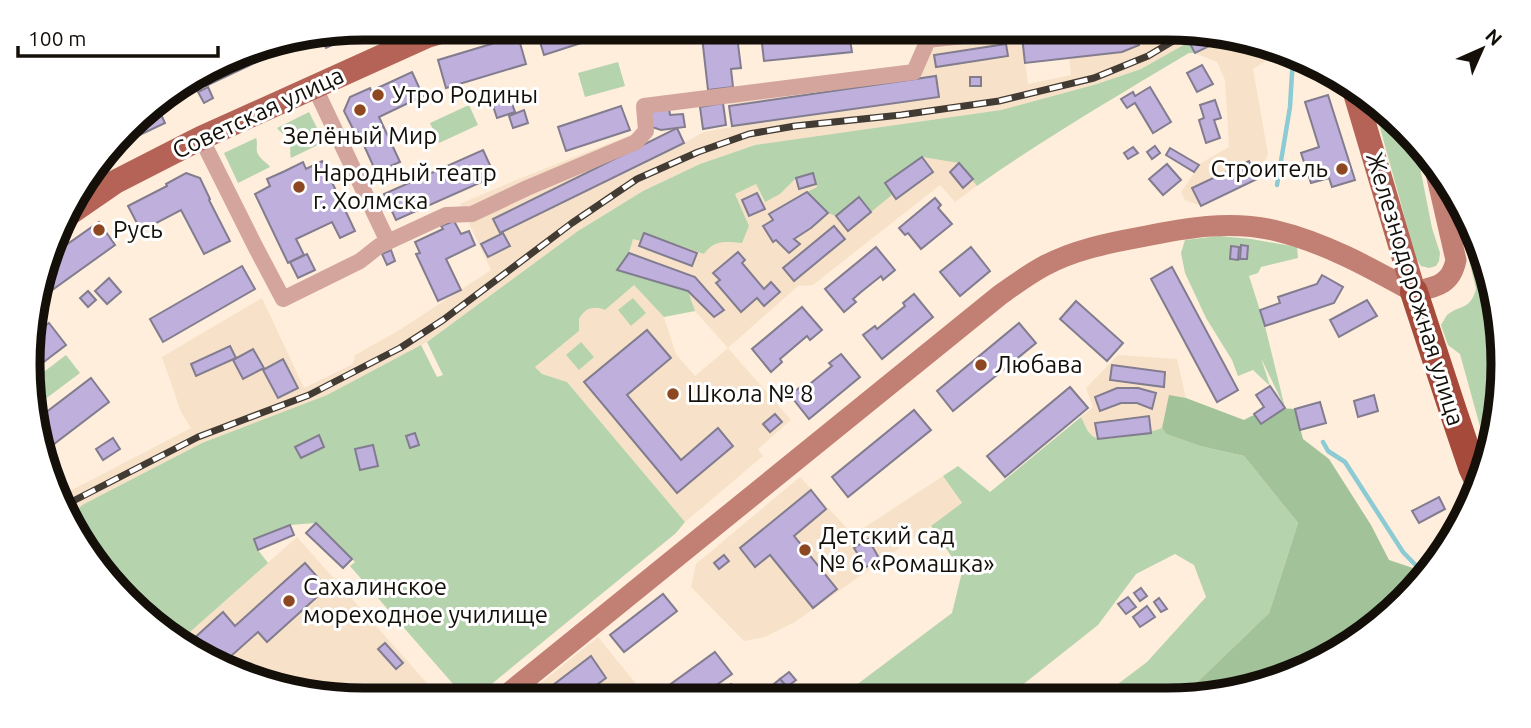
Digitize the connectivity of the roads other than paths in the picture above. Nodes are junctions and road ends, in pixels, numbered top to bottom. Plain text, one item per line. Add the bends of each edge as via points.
1 (418, 40) edge
2 (928, 40) edge
3 (314, 86) junction
4 (1358, 103) edge
5 (201, 138) junction
6 (1440, 191) edge
7 (83, 204) edge
8 (388, 242) junction
9 (1415, 292) junction
10 (1474, 469) edge
11 (514, 688) edge

1 - 3 main road, Советская улица
2 - 8 street via 914,72 644,106 646,131 636,142 472,214 446,215
3 - 5 main road, Советская улица
3 - 8 street
4 - 9 main road, Железнодорожная улица
5 - 7 main road, Советская улица via 115,182
5 - 8 street via 283,299
6 - 9 main road via 1456,260 1454,271 1436,287
9 - 10 highway, Железнодорожная улица
9 - 11 main road via 1315,243 1235,225 1194,226 1071,254 1000,295

